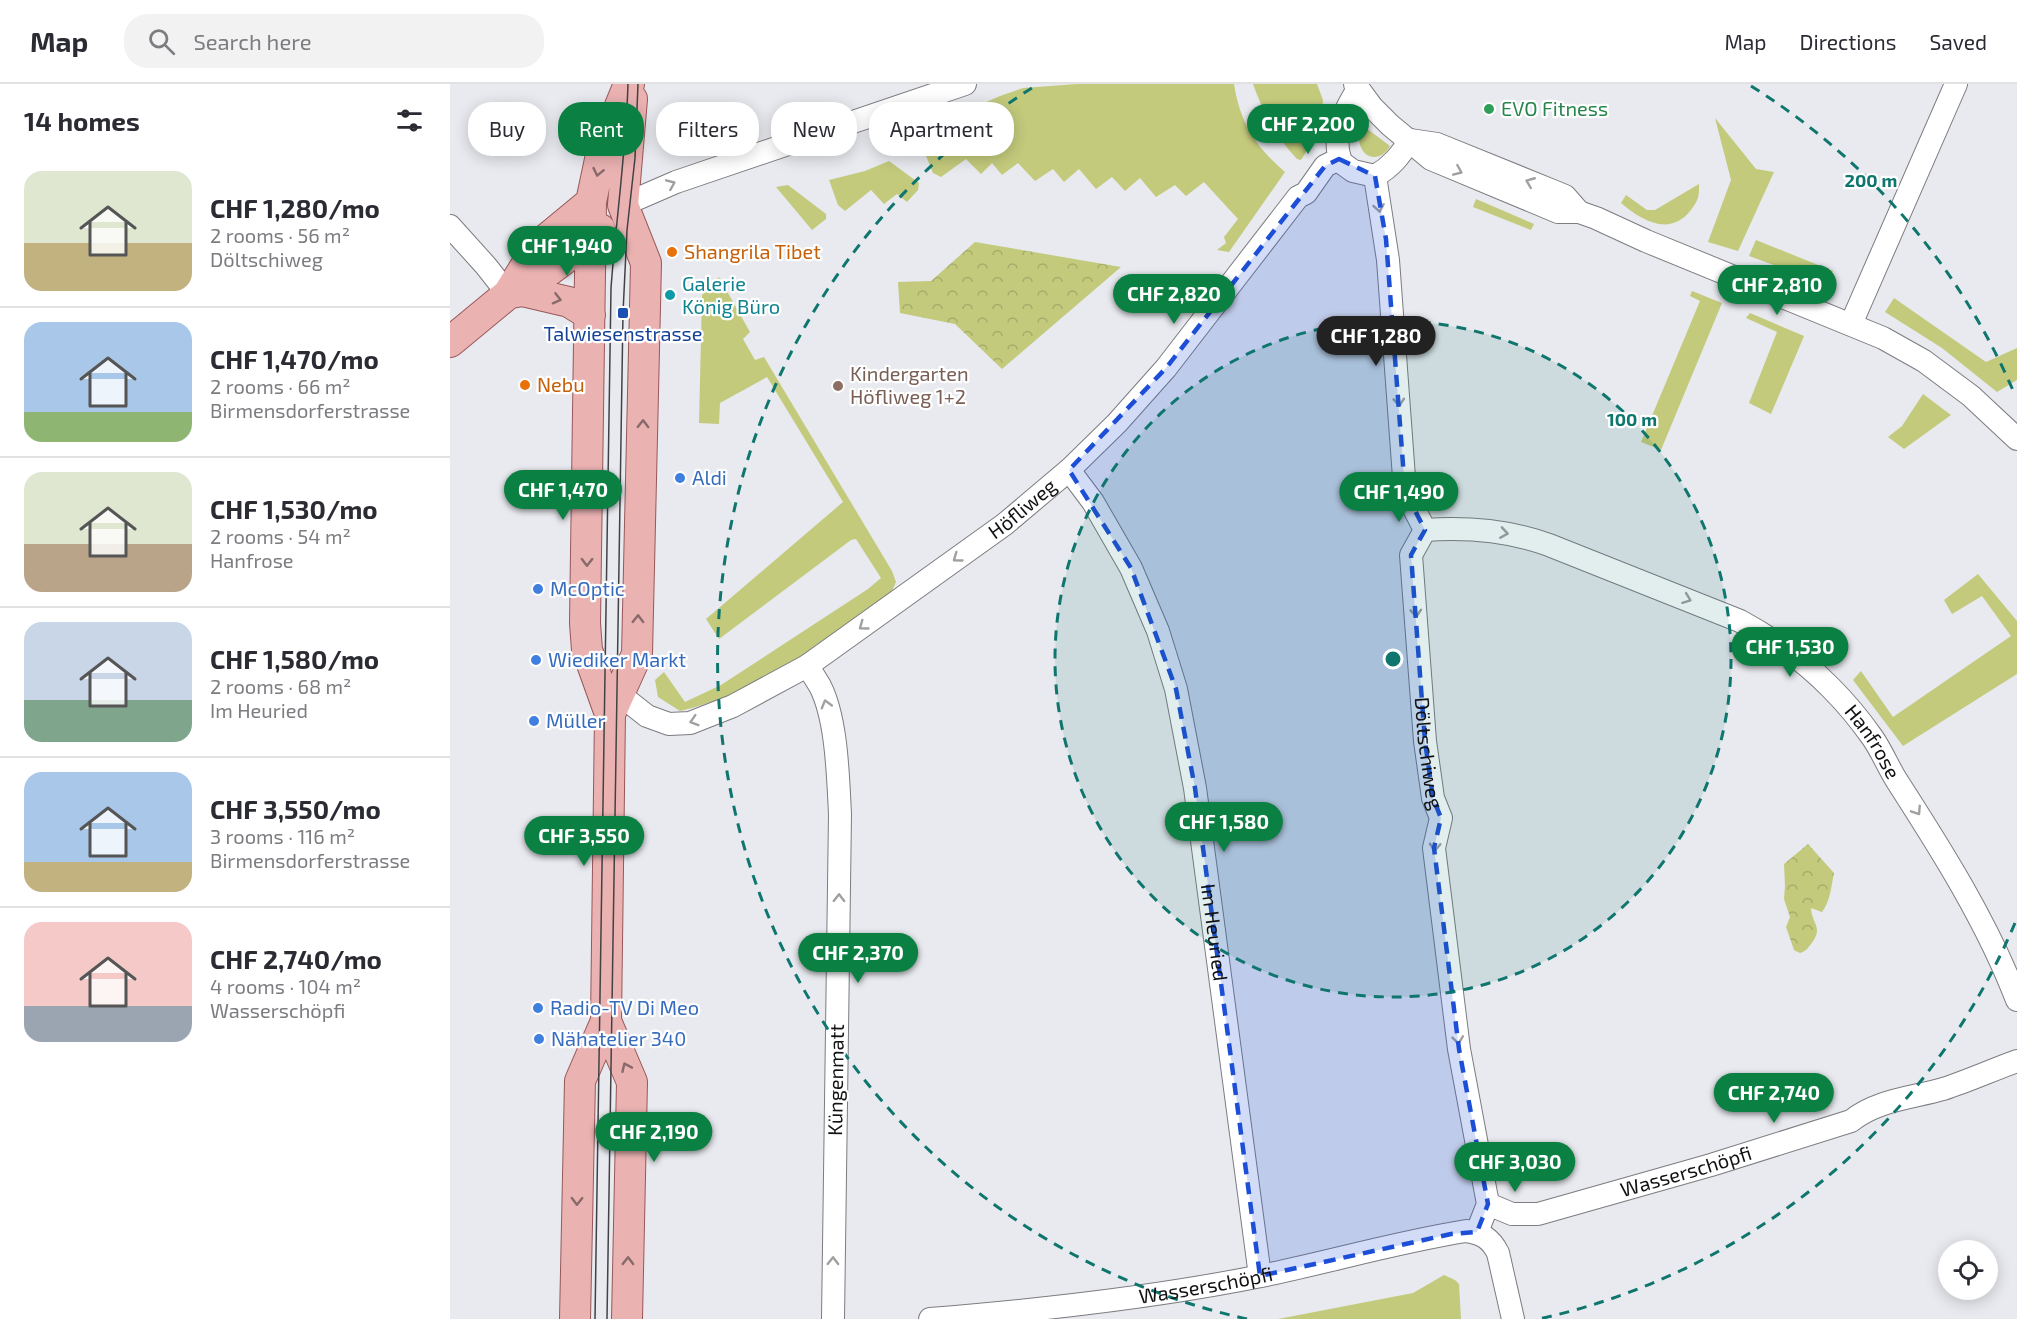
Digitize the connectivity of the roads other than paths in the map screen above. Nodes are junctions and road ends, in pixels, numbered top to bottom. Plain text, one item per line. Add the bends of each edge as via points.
1 (631, 84) edge
2 (965, 84) edge
3 (1956, 84) edge
4 (1356, 86) edge
5 (1410, 140) junction
6 (1340, 159) junction
7 (1375, 176) junction
8 (591, 202) junction
9 (623, 205) junction
10 (450, 226) edge
11 (591, 239) junction
12 (515, 292) junction
13 (590, 315) junction
14 (1851, 324) junction
15 (450, 342) edge
16 (2017, 439) edge
17 (1069, 470) junction
18 (1425, 530) junction
19 (807, 666) junction
20 (615, 704) junction
21 (2017, 1000) edge
22 (606, 1021) junction
23 (2017, 1061) edge
24 (1486, 1198) junction
25 (1477, 1232) junction
26 (1260, 1276) junction
27 (575, 1319) edge
28 (627, 1319) edge
29 (833, 1319) edge
30 (930, 1319) edge
31 (1513, 1319) edge

1 -> 8 main road via 602,150
1 - 9 main road
9 -> 2 street via 676,182
3 - 14 street
4 - 5 street via 1390,125
4 - 6 street via 1341,121 1337,142
5 - 7 street via 1387,169
5 - 14 street via 1431,159 1456,170 1558,212 1579,212
6 - 7 street via 1353,171
6 - 17 street, Höfliweg via 1325,166 1166,368 1118,423
7 -> 18 street via 1388,260 1405,491
8 - 11 main road
8 - 12 main road via 539,245
9 - 11 main road
20 -> 9 main road via 637,654 646,264
10 - 12 street
11 - 12 main road
11 - 13 main road
12 -> 13 main road via 569,302
12 - 15 main road
13 -> 20 main road via 585,623 587,650
14 - 16 street via 1923,361 1971,396
17 -> 19 street, Höfliweg via 1005,524
17 - 26 street, Im Heuried via 1093,502 1131,568 1158,630 1176,689 1195,788
18 -> 21 street, Hanfrose via 1483,530 1527,537 1740,621 1806,665 1849,706 1873,738 1969,899
18 -> 24 street, Döltschiweg via 1411,555 1425,741 1433,798 1441,818 1434,848 1459,1049
19 -> 20 street, Höfliweg via 733,706 690,723 669,724
29 -> 19 street, Küngenmatt via 840,814 830,717 821,688
20 - 22 main road
22 -> 27 main road via 580,1081
28 -> 22 main road via 632,1082
23 - 24 street, Wasserschöpfi via 1942,1089 1863,1112 1851,1121 1538,1214 1512,1214
24 - 25 street
25 - 26 street, Wasserschöpfi via 1451,1233
25 - 31 street via 1498,1253
26 - 30 street, Wasserschöpfi via 1101,1302

